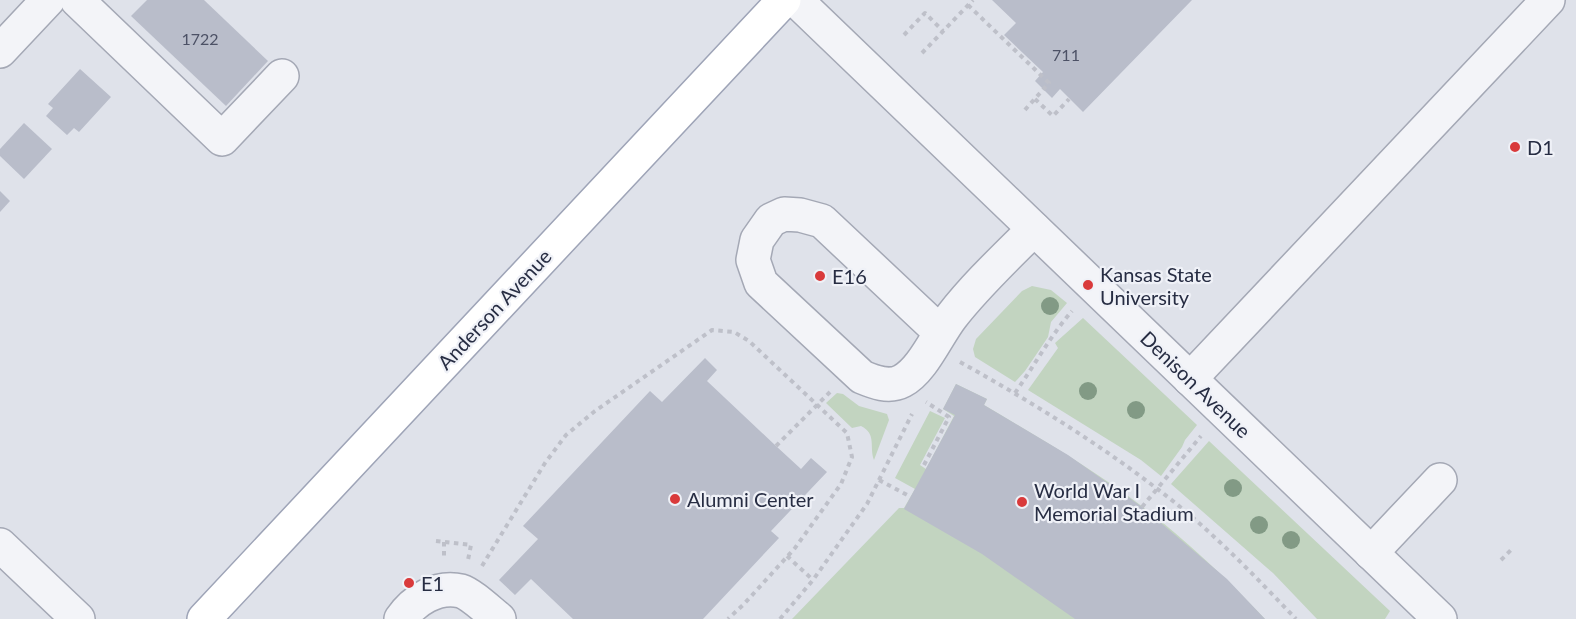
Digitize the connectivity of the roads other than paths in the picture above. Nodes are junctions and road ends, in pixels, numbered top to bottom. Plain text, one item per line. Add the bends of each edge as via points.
1 (48, 0) edge
2 (77, 0) edge
3 (784, 0) edge
4 (796, 0) edge
5 (1548, 0) edge
6 (0, 51) edge
7 (282, 76) dead end
8 (1034, 229) junction
9 (946, 345) junction
10 (1190, 379) junction
11 (1440, 480) dead end
12 (2, 550) edge
13 (1371, 553) junction
14 (78, 619) edge
15 (204, 619) edge
16 (401, 619) edge
17 (499, 619) edge
18 (1440, 619) edge

1 - 6 street
2 - 7 street via 222,139
3 - 15 main road, Anderson Avenue
4 - 8 street, Denison Avenue
5 - 10 street
8 - 9 street via 953,314
8 - 10 street, Denison Avenue
9 - 9 street via 901,382 881,384 862,377 761,283 753,260 757,240 771,220 784,214 822,221
10 - 13 street, Denison Avenue
11 - 13 street
12 - 14 street
13 - 18 street, Denison Avenue
16 - 17 street via 410,606 444,590 462,591

